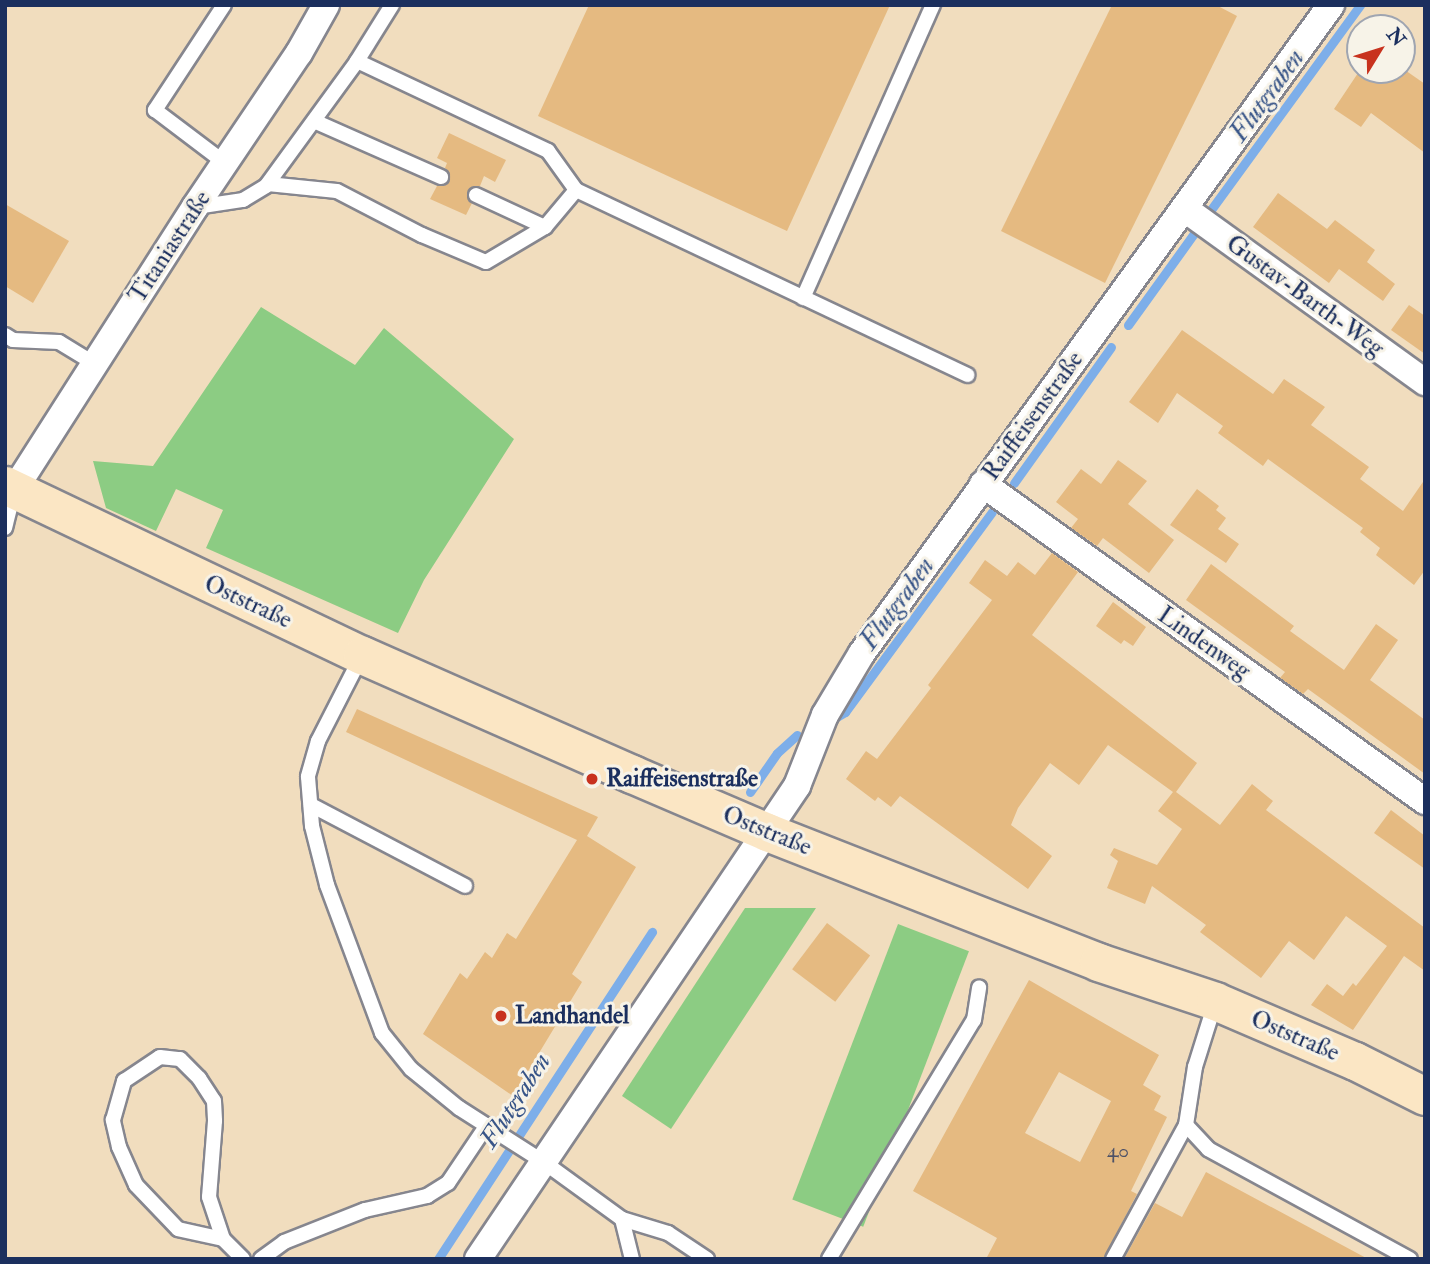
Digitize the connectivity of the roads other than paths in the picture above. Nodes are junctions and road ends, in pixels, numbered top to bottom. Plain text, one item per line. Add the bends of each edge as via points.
1 (224, 5) edge
2 (326, 5) edge
3 (392, 5) edge
4 (933, 5) edge
5 (1331, 5) edge
6 (357, 61) junction
7 (314, 121) junction
8 (225, 163) junction
9 (441, 177) dead end
10 (268, 184) junction
11 (576, 190) junction
12 (476, 195) dead end
13 (195, 207) junction
14 (1185, 209) junction
15 (545, 227) junction
16 (803, 298) junction
17 (5, 335) edge
18 (95, 364) junction
19 (967, 375) dead end
20 (1425, 382) edge
21 (983, 484) junction
22 (10, 488) edge
23 (5, 528) edge
24 (362, 655) junction
25 (1425, 801) edge
26 (310, 804) junction
27 (767, 832) junction
28 (465, 886) dead end
29 (979, 987) dead end
30 (1215, 1002) junction
31 (1425, 1096) edge
32 (487, 1125) junction
33 (1186, 1125) junction
34 (545, 1163) junction
35 (622, 1219) junction
36 (222, 1239) junction
37 (243, 1259) edge
38 (261, 1259) edge
39 (478, 1259) edge
40 (632, 1259) edge
41 (707, 1259) edge
42 (829, 1259) edge
43 (1113, 1259) edge
44 (1410, 1259) edge

1 - 8 lane via 155,110
2 - 8 street, Titaniastraße
3 - 6 lane
4 - 16 lane
5 - 14 street, Raiffeisenstraße
6 - 7 lane
6 - 11 lane via 548,151
7 - 9 lane
7 - 10 lane
8 - 13 street, Titaniastraße
10 - 13 lane via 243,200
10 - 15 lane via 337,191 486,262
11 - 15 lane
11 - 16 lane
12 - 15 lane
13 - 18 street, Titaniastraße
14 - 20 street, Gustav-Barth-Weg
14 - 21 street, Raiffeisenstraße
16 - 19 lane
17 - 18 lane via 13,340 59,342
18 - 22 street, Titaniastraße
21 - 25 street, Lindenweg
21 - 27 street, Raiffeisenstraße via 862,653 825,715 797,786
22 - 23 lane
22 - 24 street, Oststraße
24 - 26 lane via 311,758
24 - 27 street, Oststraße
26 - 28 lane
26 - 32 lane via 327,885 382,1033 394,1052 425,1082
27 - 30 street, Oststraße via 1098,962
27 - 34 street, Raiffeisenstraße
29 - 42 lane via 974,1020
30 - 31 street, Oststraße
30 - 33 lane via 1195,1067
32 - 34 lane
32 - 38 lane via 448,1183 427,1196 365,1210 284,1242
33 - 43 lane
33 - 44 lane via 1208,1149
34 - 35 lane
34 - 39 street, Raiffeisenstraße
35 - 40 lane
35 - 41 lane via 668,1233
36 - 36 lane via 178,1229 136,1185 119,1147 113,1120 124,1082 160,1057 180,1059 214,1101 209,1197
36 - 37 lane

